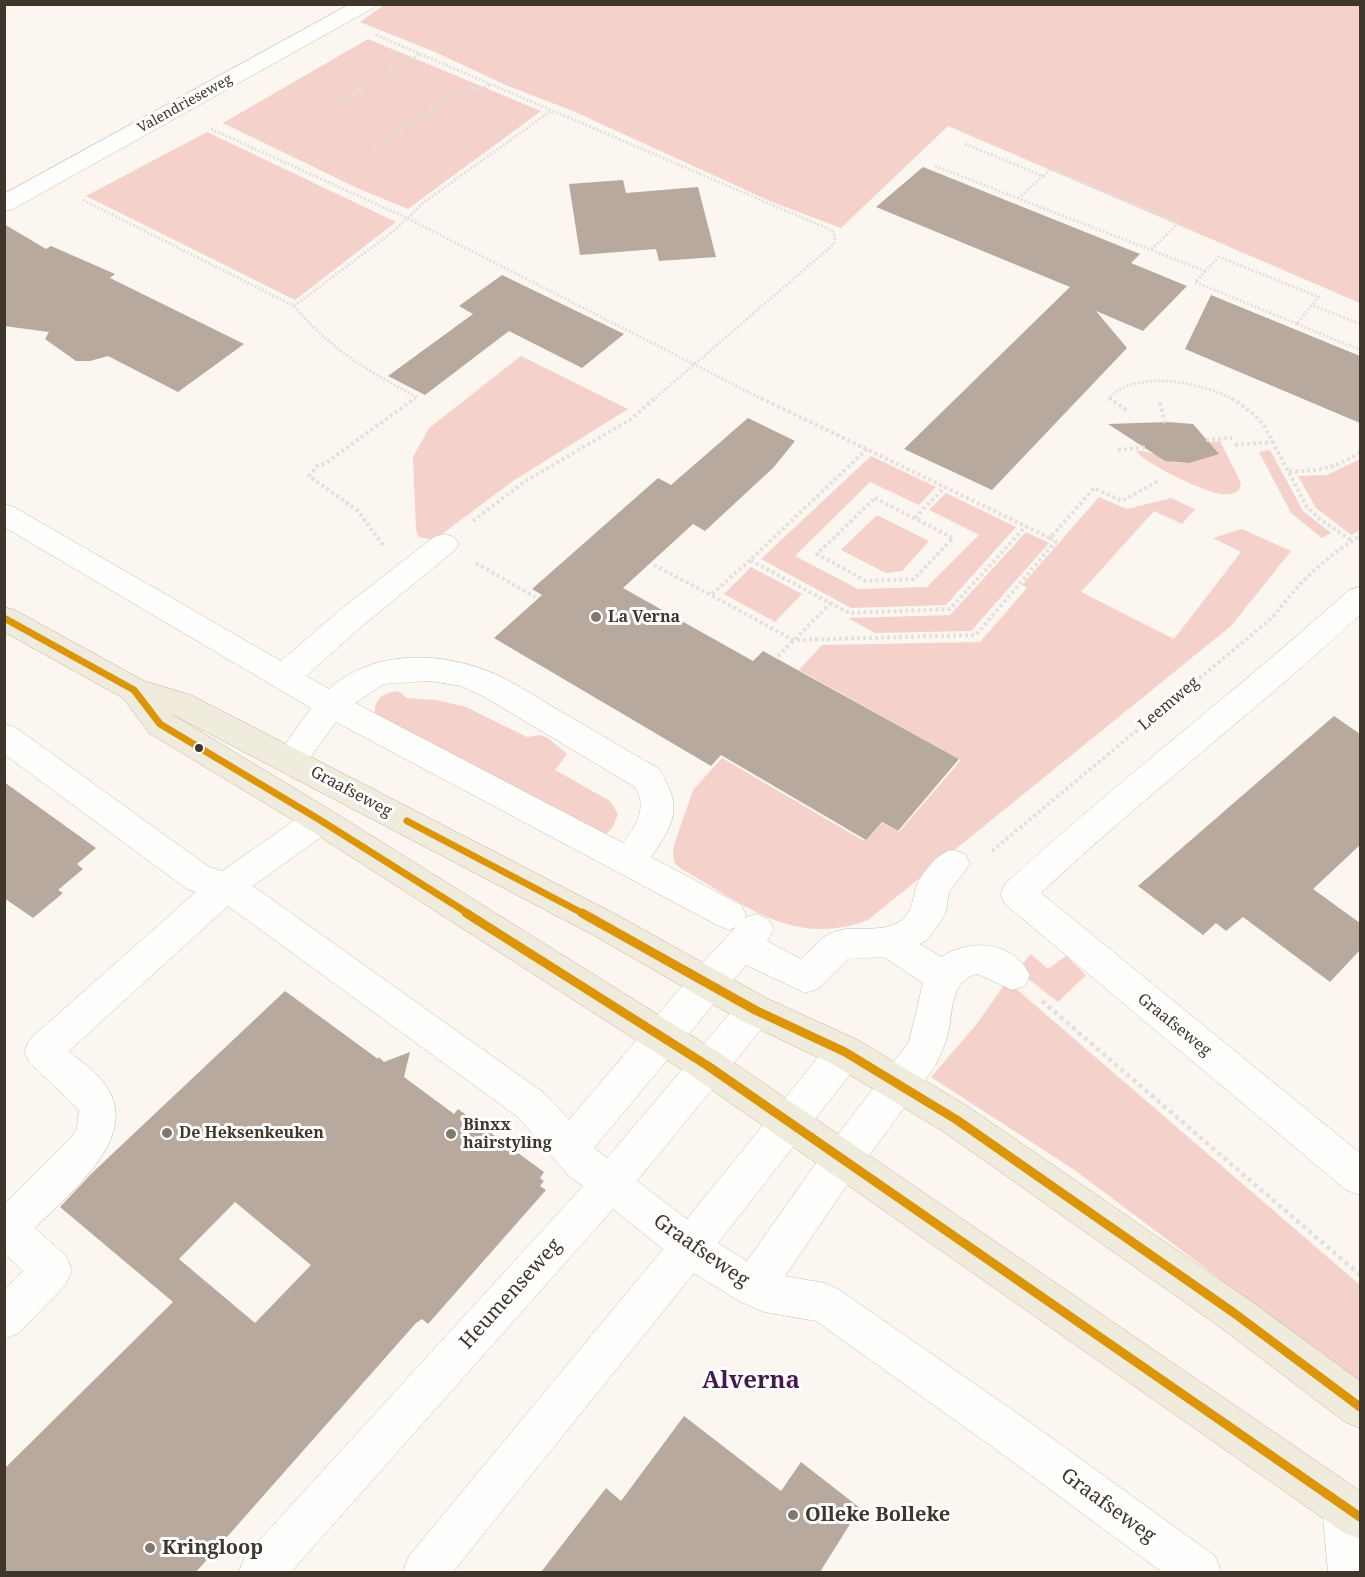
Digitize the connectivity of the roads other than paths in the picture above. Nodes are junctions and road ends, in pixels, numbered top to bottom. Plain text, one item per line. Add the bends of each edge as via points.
1 (366, 4) edge
2 (4, 204) edge
3 (4, 514) edge
4 (444, 544) road end
5 (1360, 598) edge
6 (4, 618) edge
7 (284, 677) junction
8 (134, 690) junction
9 (331, 705) junction
10 (4, 736) edge
11 (290, 760) junction
12 (320, 820) junction
13 (628, 862) junction
14 (953, 864) dead end
15 (227, 886) junction
16 (742, 930) junction
17 (889, 942) junction
18 (1012, 975) road end
19 (944, 978) junction
20 (708, 983) junction
21 (755, 1010) junction
22 (663, 1037) junction
23 (845, 1052) junction
24 (708, 1066) junction
25 (900, 1085) junction
26 (790, 1121) junction
27 (570, 1148) junction
28 (843, 1158) junction
29 (1360, 1177) edge
30 (610, 1184) junction
31 (577, 1220) junction
32 (690, 1245) junction
33 (660, 1285) junction
34 (753, 1287) junction
35 (4, 1319) edge
36 (1360, 1407) edge
37 (1352, 1512) edge
38 (261, 1572) edge
39 (425, 1572) edge
40 (1199, 1572) edge
41 (1350, 1572) edge

1 - 2 street, Valendrieseweg
3 - 7 street
4 - 7 street
5 - 29 street, Graafseweg via 1304,650 1072,841 1017,894
6 - 8 main road, Graafseweg
7 - 9 street
8 - 11 main road, Graafseweg via 180,703
8 - 12 main road, Graafseweg via 160,724
9 - 11 street, Graafseweg
9 - 13 street
9 - 13 street, Graafseweg via 373,676 401,671 464,675 502,691 647,778 657,790 659,808 653,827
10 - 15 street, Graafseweg via 199,879
11 - 20 main road, Graafseweg
12 - 15 street
12 - 22 main road, Graafseweg
13 - 16 street
14 - 17 street via 933,887 933,899 924,921 915,930
15 - 27 street, Graafseweg via 531,1105
15 - 35 street via 43,1052 90,1094 98,1109 96,1128 87,1148 7,1228 52,1270
16 - 17 street via 805,978 840,945
16 - 20 street
17 - 19 street
18 - 19 street via 995,961 980,958 966,961
19 - 25 street via 933,1009 929,1044
20 - 21 main road, Graafseweg
20 - 22 street
21 - 23 main road, Graafseweg
21 - 24 street, Heumenseweg
22 - 24 main road, Graafseweg
22 - 27 street
23 - 25 main road, Graafseweg
23 - 26 street
24 - 26 main road, Graafseweg
24 - 30 street, Heumenseweg
25 - 28 street
25 - 36 main road, Graafseweg via 957,1120 1225,1306
26 - 28 main road, Graafseweg
26 - 32 street
27 - 30 street, Graafseweg
28 - 34 street
28 - 37 main road, Graafseweg
30 - 31 street, Heumenseweg
30 - 32 street, Graafseweg
31 - 33 street via 608,1216 632,1222 651,1238 660,1256
31 - 38 street, Heumenseweg
32 - 33 street
32 - 34 street, Graafseweg via 717,1267
33 - 39 street
34 - 40 street, Graafseweg via 824,1303
37 - 41 street, Graafseweg

